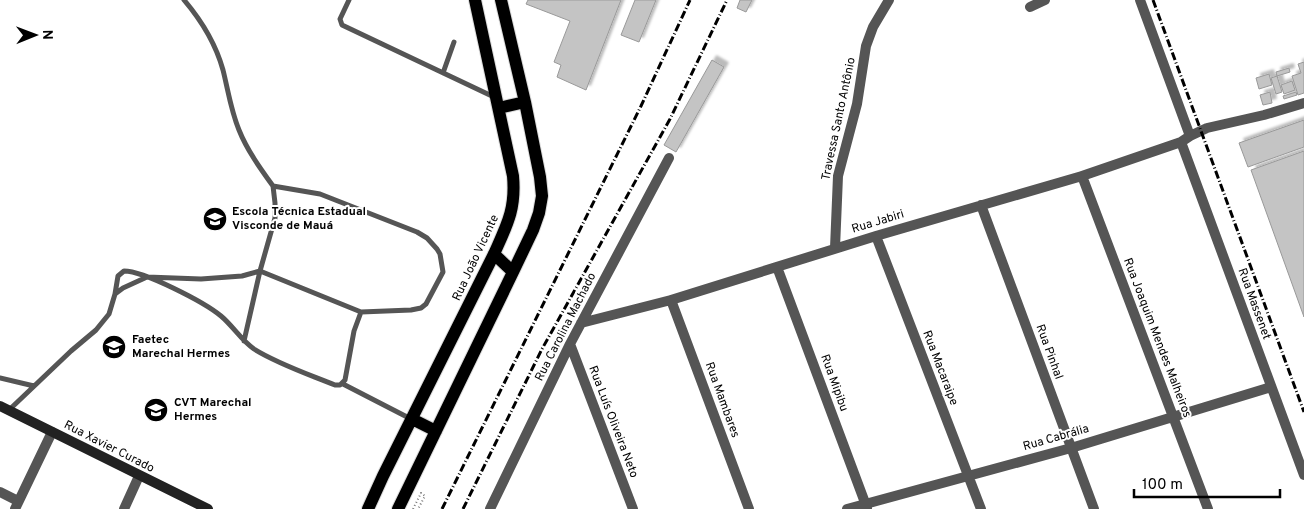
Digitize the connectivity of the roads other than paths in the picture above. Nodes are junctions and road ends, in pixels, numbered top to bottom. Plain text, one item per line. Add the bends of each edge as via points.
1 (184, 0) edge
2 (349, 0) edge
3 (475, 0) edge
4 (501, 0) edge
5 (889, 0) edge
6 (1045, 0) edge
7 (1140, 0) edge
8 (1030, 7) dead end
9 (454, 42) dead end
10 (443, 73) junction
11 (525, 102) junction
12 (498, 103) junction
13 (1304, 103) edge
14 (1190, 136) junction
15 (1181, 142) junction
16 (669, 158) dead end
17 (1082, 176) junction
18 (273, 186) junction
19 (981, 205) junction
20 (876, 236) junction
21 (836, 248) junction
22 (494, 254) junction
23 (777, 267) junction
24 (260, 271) junction
25 (513, 272) junction
26 (147, 277) junction
27 (114, 294) junction
28 (671, 300) junction
29 (361, 312) junction
30 (581, 323) junction
31 (244, 340) junction
32 (570, 344) junction
33 (0, 378) edge
34 (343, 384) junction
35 (34, 386) junction
36 (1271, 387) junction
37 (4, 408) edge
38 (1174, 416) junction
39 (412, 419) junction
40 (436, 431) junction
41 (52, 432) junction
42 (1071, 448) junction
43 (1304, 475) edge
44 (139, 476) junction
45 (968, 476) junction
46 (0, 492) edge
47 (16, 505) edge
48 (866, 506) edge
49 (124, 509) edge
50 (208, 509) edge
51 (368, 509) edge
52 (398, 509) edge
53 (490, 509) edge
54 (633, 509) edge
55 (749, 509) edge
56 (847, 509) edge
57 (980, 509) edge
58 (1094, 509) edge
59 (1208, 509) edge

1 - 18 lane via 210,38 239,131
2 - 10 lane via 340,18 342,25
3 - 12 main road, Rua João Vicente
4 - 11 main road
5 - 21 street, Travessa Santo Antônio via 866,46 857,104 838,176
6 - 8 street
7 - 14 street
9 - 10 lane
10 - 12 lane
11 - 12 main road
11 - 25 main road via 542,196 534,230
12 - 22 main road, Rua João Vicente via 514,190 510,218
13 - 14 street, Rua Jabiri via 1208,128
14 - 15 street, Rua Jabiri
15 - 17 street, Rua Jabiri
15 - 36 street, Rua Massenet
16 - 30 street, Rua Carolina Machado
17 - 19 street, Rua Jabiri
17 - 38 street, Rua Joaquim Mendes Malheiros
18 - 24 lane via 275,218
18 - 29 lane via 320,194 359,208 417,232 427,238 440,254 443,272 424,306 411,310
19 - 20 street, Rua Jabiri
19 - 42 street, Rua Pinhal
20 - 21 street, Rua Jabiri
20 - 45 street, Rua Macaraipe
21 - 23 street, Rua Jabiri
22 - 25 main road
22 - 39 main road, Rua João Vicente
23 - 28 street, Rua Jabiri
23 - 48 street, Rua Mipibu
24 - 26 lane via 242,276
24 - 29 lane
24 - 31 lane
25 - 40 main road
26 - 27 lane
26 - 27 lane via 124,271 117,278
26 - 31 lane via 222,316
27 - 35 lane via 106,319
28 - 30 street, Rua Jabiri
28 - 55 street, Rua Mambares
29 - 34 lane
30 - 32 street, Rua Carolina Machado
31 - 34 lane via 264,355 335,385
32 - 53 street, Rua Carolina Machado
32 - 54 street, Rua Luís Oliveira Neto
33 - 35 lane
34 - 39 lane
35 - 37 lane
36 - 38 street, Rua Cabrália
36 - 43 street, Rua Massenet
37 - 41 main road, Rua Xavier Curado
38 - 42 street, Rua Cabrália
38 - 59 street, Rua Joaquim Mendes Malheiros
39 - 40 main road
39 - 51 main road, Rua João Vicente
40 - 52 main road
41 - 44 main road, Rua Xavier Curado
41 - 47 street
42 - 45 street, Rua Cabrália
42 - 58 street, Rua Pinhal
44 - 49 street
44 - 50 main road, Rua Xavier Curado
45 - 48 street, Rua Cabrália
45 - 57 street, Rua Macaraipe
46 - 47 street
48 - 56 street, Rua Cabrália

